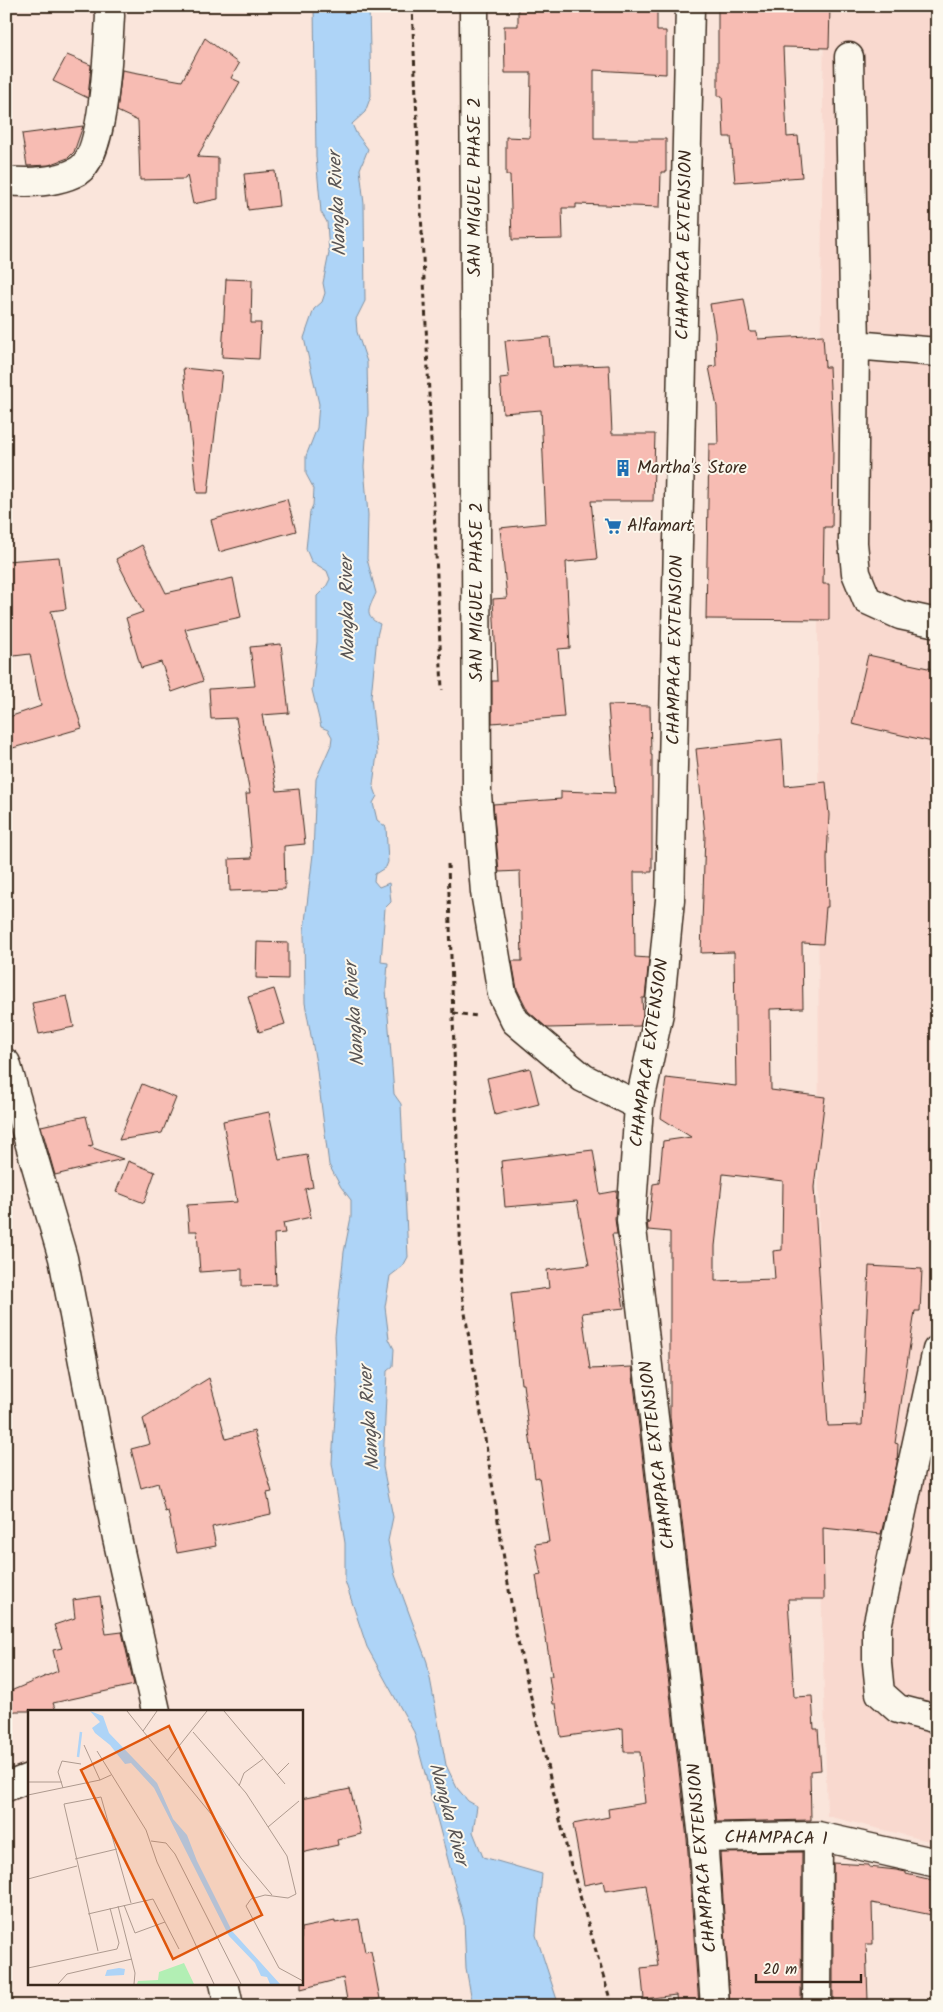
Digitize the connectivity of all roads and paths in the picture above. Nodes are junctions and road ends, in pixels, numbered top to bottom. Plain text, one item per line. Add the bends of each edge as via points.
1 (109, 6) edge
2 (412, 6) edge
3 (474, 6) edge
4 (690, 6) edge
5 (849, 57) dead end
6 (6, 181) edge
7 (855, 344) junction
8 (937, 352) edge
9 (937, 623) edge
10 (442, 691) dead end
11 (448, 857) dead end
12 (6, 1063) edge
13 (639, 1106) junction
14 (937, 1350) edge
15 (156, 1710) edge
16 (937, 1719) edge
17 (28, 1778) edge
18 (6, 1787) edge
19 (818, 1836) junction
20 (703, 1838) junction
21 (937, 1863) edge
22 (224, 1984) edge
23 (229, 2006) edge
24 (612, 2006) edge
25 (715, 2006) edge
26 (816, 2006) edge

1 - 6 street via 103,109 93,151 79,171 54,180
2 - 10 path
3 - 13 street, SAN MIGUEL PHASE 2 via 477,794 485,892 502,994 515,1021 583,1078
4 - 13 street, CHAMPACA EXTENSION via 670,900 659,1012
5 - 7 street
7 - 8 street
7 - 9 street via 853,544 856,573 867,600 900,616
11 - 24 path via 462,1294 516,1634 569,1858
12 - 15 street via 64,1258 117,1538
13 - 20 street, CHAMPACA EXTENSION via 631,1220
14 - 16 street via 877,1627 877,1663 880,1693 898,1709
17 - 18 street
19 - 20 street, CHAMPACA 1
19 - 21 street, CHAMPACA 1
19 - 26 street
20 - 25 street, CHAMPACA EXTENSION
22 - 23 street

